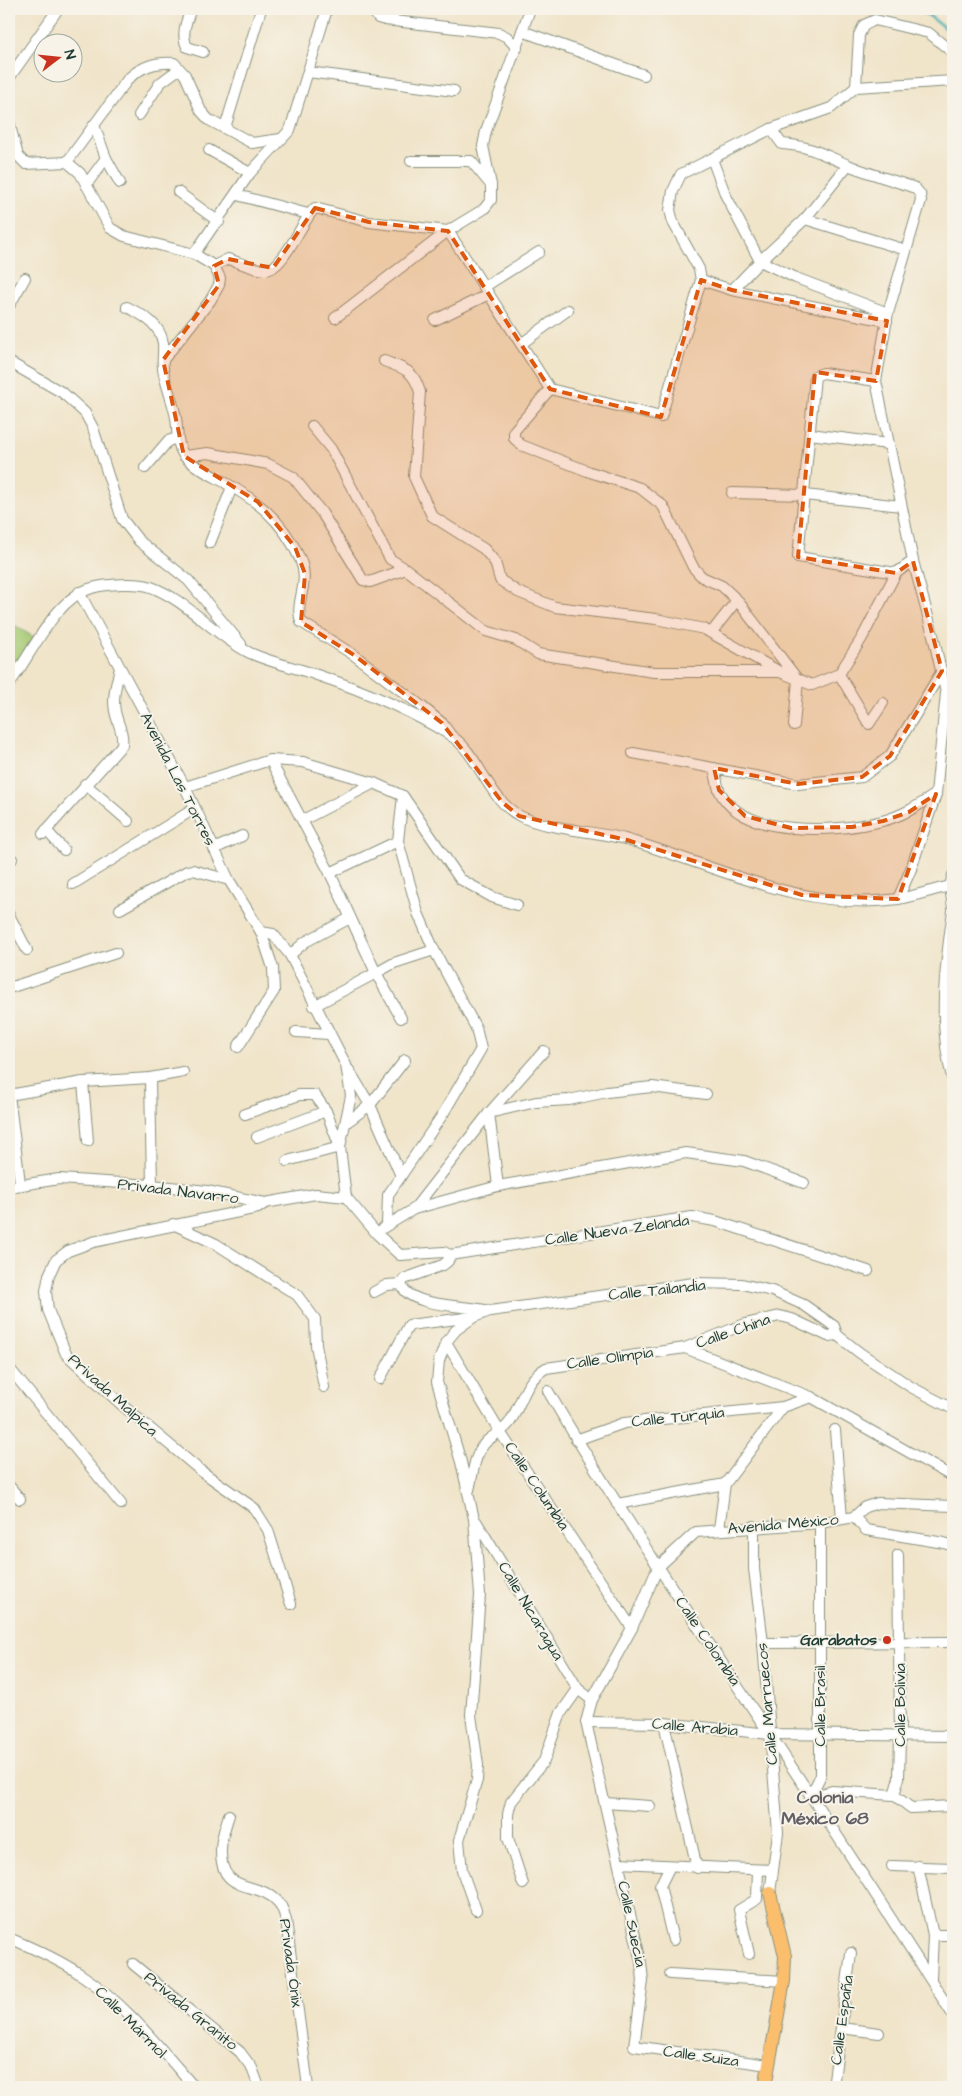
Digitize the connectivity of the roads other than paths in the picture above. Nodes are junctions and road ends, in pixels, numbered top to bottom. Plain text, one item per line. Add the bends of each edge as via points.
1 (58, 9) edge
2 (191, 9) edge
3 (261, 9) edge
4 (327, 9) edge
5 (372, 9) edge
6 (530, 9) edge
7 (522, 31) junction
8 (517, 48) junction
9 (203, 52) dead end
10 (953, 54) edge
11 (179, 69) junction
12 (308, 72) junction
13 (644, 75) dead end
14 (9, 78) edge
15 (953, 80) edge
16 (856, 87) junction
17 (454, 91) dead end
18 (138, 115) dead end
19 (9, 122) edge
20 (94, 125) junction
21 (225, 128) junction
22 (771, 128) junction
23 (281, 139) junction
24 (209, 150) dead end
25 (106, 158) junction
26 (712, 160) junction
27 (411, 161) dead end
28 (67, 162) junction
29 (848, 165) junction
30 (250, 173) junction
31 (120, 183) dead end
32 (86, 185) junction
33 (491, 185) junction
34 (178, 192) dead end
35 (237, 194) junction
36 (308, 214) junction
37 (806, 219) junction
38 (219, 222) junction
39 (448, 231) junction
40 (906, 250) junction
41 (539, 252) dead end
42 (194, 254) junction
43 (760, 261) junction
44 (214, 266) junction
45 (26, 278) dead end
46 (701, 280) junction
47 (487, 290) junction
48 (732, 290) junction
49 (9, 306) edge
50 (127, 307) dead end
51 (568, 310) dead end
52 (888, 317) junction
53 (335, 318) dead end
54 (435, 320) dead end
55 (521, 344) junction
56 (163, 360) junction
57 (384, 361) dead end
58 (9, 362) edge
59 (876, 380) junction
60 (550, 389) junction
61 (312, 426) dead end
62 (810, 434) junction
63 (177, 438) junction
64 (888, 444) junction
65 (184, 456) junction
66 (145, 468) dead end
67 (232, 487) junction
68 (732, 492) dead end
69 (804, 495) junction
70 (901, 506) junction
71 (210, 544) dead end
72 (913, 561) junction
73 (406, 569) junction
74 (896, 573) junction
75 (79, 592) junction
76 (737, 600) junction
77 (711, 633) junction
78 (246, 651) junction
79 (120, 668) junction
80 (942, 671) junction
81 (780, 672) junction
82 (839, 674) junction
83 (798, 680) junction
84 (9, 684) edge
85 (883, 703) dead end
86 (794, 726) dead end
87 (452, 736) junction
88 (633, 754) dead end
89 (270, 760) junction
90 (714, 768) junction
91 (374, 783) junction
92 (85, 784) junction
93 (185, 787) junction
94 (936, 794) junction
95 (402, 796) junction
96 (194, 809) junction
97 (303, 820) junction
98 (128, 821) dead end
99 (242, 836) dead end
100 (398, 841) junction
101 (214, 849) junction
102 (64, 850) dead end
103 (330, 873) junction
104 (953, 875) edge
105 (229, 880) junction
106 (73, 884) dead end
107 (950, 886) junction
108 (898, 899) junction
109 (517, 905) dead end
110 (120, 909) dead end
111 (953, 910) edge
112 (9, 915) edge
113 (350, 918) junction
114 (261, 932) junction
115 (26, 950) dead end
116 (434, 950) junction
117 (116, 953) dead end
118 (290, 955) junction
119 (376, 973) junction
120 (9, 988) edge
121 (314, 1006) junction
122 (401, 1018) dead end
123 (296, 1032) dead end
124 (329, 1034) junction
125 (238, 1047) dead end
126 (544, 1051) dead end
127 (405, 1060) dead end
128 (346, 1065) junction
129 (183, 1072) dead end
130 (150, 1078) junction
131 (953, 1081) edge
132 (83, 1082) junction
133 (706, 1094) dead end
134 (9, 1095) edge
135 (370, 1104) junction
136 (326, 1110) junction
137 (489, 1113) junction
138 (244, 1114) dead end
139 (347, 1122) junction
140 (257, 1137) dead end
141 (88, 1141) dead end
142 (340, 1147) junction
143 (287, 1162) dead end
144 (401, 1176) junction
145 (20, 1183) junction
146 (804, 1184) dead end
147 (152, 1185) junction
148 (9, 1186) edge
149 (498, 1186) junction
150 (346, 1197) junction
151 (265, 1203) junction
152 (414, 1209) junction
153 (173, 1224) junction
154 (387, 1224) junction
155 (377, 1234) junction
156 (450, 1255) junction
157 (868, 1271) dead end
158 (400, 1284) junction
159 (374, 1292) dead end
160 (490, 1311) junction
161 (474, 1317) junction
162 (836, 1335) junction
163 (446, 1342) junction
164 (685, 1348) junction
165 (9, 1368) edge
166 (380, 1379) dead end
167 (324, 1387) dead end
168 (548, 1391) dead end
169 (811, 1397) junction
170 (782, 1406) junction
171 (953, 1409) edge
172 (835, 1430) dead end
173 (500, 1432) junction
174 (576, 1440) junction
175 (953, 1477) edge
176 (725, 1484) junction
177 (9, 1486) edge
178 (469, 1494) junction
179 (20, 1499) dead end
180 (121, 1504) dead end
181 (617, 1504) junction
182 (953, 1506) edge
183 (854, 1517) junction
184 (474, 1518) junction
185 (842, 1519) junction
186 (820, 1523) junction
187 (754, 1526) junction
188 (719, 1529) junction
189 (953, 1546) edge
190 (898, 1554) dead end
191 (658, 1567) junction
192 (291, 1604) dead end
193 (632, 1628) junction
194 (763, 1642) junction
195 (820, 1642) junction
196 (953, 1642) edge
197 (900, 1643) junction
198 (578, 1689) junction
199 (592, 1700) junction
200 (586, 1722) junction
201 (664, 1723) junction
202 (770, 1734) junction
203 (819, 1736) junction
204 (953, 1736) edge
205 (900, 1737) junction
206 (894, 1795) junction
207 (810, 1797) junction
208 (605, 1804) junction
209 (650, 1806) dead end
210 (953, 1806) edge
211 (229, 1815) dead end
212 (619, 1863) junction
213 (670, 1866) junction
214 (892, 1866) dead end
215 (918, 1866) junction
216 (697, 1868) junction
217 (953, 1868) edge
218 (758, 1870) junction
219 (772, 1870) junction
220 (524, 1884) dead end
221 (770, 1893) joint
222 (476, 1910) dead end
223 (933, 1935) junction
224 (953, 1936) edge
225 (9, 1938) edge
226 (673, 1940) dead end
227 (851, 1953) dead end
228 (749, 1954) dead end
229 (133, 1964) dead end
230 (670, 1974) dead end
231 (931, 1979) junction
232 (784, 1981) junction
233 (953, 2014) edge
234 (841, 2028) junction
235 (879, 2033) dead end
236 (634, 2046) joint
237 (768, 2065) junction
238 (194, 2087) edge
239 (259, 2087) edge
240 (308, 2087) edge
241 (765, 2087) edge
242 (835, 2087) edge

1 - 14 street
2 - 9 street via 184,28 184,40 187,47
3 - 21 street
4 - 12 street
5 - 8 street via 378,18 385,20 499,33
6 - 7 street
7 - 8 street
7 - 13 street
8 - 33 street via 483,146
10 - 16 street via 929,33 875,20 864,25 859,34
11 - 18 street via 160,83
11 - 20 street via 174,63 150,64 138,69
11 - 21 street via 209,120
12 - 17 street
12 - 23 street via 290,130
15 - 16 street
16 - 22 street via 831,108
19 - 28 street via 18,156 26,164
20 - 25 street
20 - 28 street
21 - 23 street via 252,143
22 - 26 street
22 - 29 street via 782,144 803,146
23 - 30 street
24 - 30 street
25 - 31 street
25 - 32 street
26 - 43 street via 726,196
26 - 46 street via 681,174 673,191 670,210 673,222 699,269
27 - 33 street via 471,161
28 - 32 street via 80,173
29 - 37 street
29 - 40 street via 918,190 921,200
30 - 35 street
32 - 42 street via 110,228 124,236
33 - 39 street via 491,200 484,209
34 - 38 street
35 - 36 street
35 - 38 street
36 - 39 street via 315,208 369,222
36 - 44 street via 281,261 273,268 266,270 228,259
37 - 40 street
37 - 43 street
38 - 42 street
39 - 47 street
39 - 53 street
40 - 52 street
41 - 47 street
42 - 44 street
43 - 48 street
43 - 52 street
44 - 56 street via 220,278 219,285
45 - 49 street
46 - 48 street
46 - 60 street via 661,416
47 - 54 street
47 - 55 street
48 - 52 street
50 - 56 street via 147,318 158,330 163,343
51 - 55 street
52 - 59 street
55 - 60 street
56 - 63 street
57 - 77 street via 408,370 416,378 420,392 414,477 432,516 484,549 495,562 500,580 518,592 555,607 656,619
58 - 78 street via 63,393 85,413 93,428 122,519 139,541 188,580
59 - 62 street via 823,373 815,376
59 - 64 street
60 - 76 street via 514,431 514,438 521,445 640,488 663,506 693,567 702,577 722,586
61 - 73 street via 331,449 390,559
62 - 64 street
62 - 69 street
63 - 65 street
63 - 66 street via 168,441
64 - 70 street
65 - 67 street
65 - 73 street via 208,453 268,464 293,477 322,513 363,580 370,582
67 - 71 street
67 - 87 street via 258,502 276,519 294,547 305,574 299,614 301,622 354,655 442,723
68 - 69 street
69 - 70 street
69 - 74 street via 798,558
70 - 72 street
72 - 74 street
72 - 80 street
73 - 81 street via 486,631 516,640 538,654 654,672
74 - 82 street
75 - 78 street via 118,585 150,587
75 - 79 street, Avenida Las Torres
75 - 84 street via 63,605
76 - 77 street
76 - 83 street
77 - 81 street
78 - 87 street via 362,690
79 - 92 street via 114,691 122,745
79 - 93 street, Avenida Las Torres
80 - 90 street via 890,756 862,777 798,784
80 - 94 street via 946,692
81 - 83 street
82 - 83 street via 812,685
82 - 85 street via 869,724
83 - 86 street
87 - 108 street via 465,749 502,802 519,816 627,840 802,895 861,900
88 - 90 street
89 - 91 street via 303,762
89 - 93 street
89 - 97 street
90 - 94 street via 720,790 744,816 768,825 790,828 852,827 883,821 909,812
91 - 95 street
91 - 97 street
92 - 98 street
92 - 102 street via 45,832
93 - 96 street, Avenida Las Torres
94 - 108 street
95 - 100 street
95 - 109 street via 460,879 492,897
96 - 101 street, Avenida Las Torres
96 - 106 street
97 - 103 street
99 - 101 street
100 - 103 street
100 - 116 street via 418,913
101 - 105 street, Avenida Las Torres
103 - 113 street
104 - 107 street
105 - 110 street via 187,871
105 - 114 street, Avenida Las Torres
107 - 108 street
107 - 111 street
111 - 131 street via 944,976 944,1026
112 - 115 street
113 - 118 street via 305,942
113 - 119 street
114 - 118 street via 273,934
114 - 125 street, Avenida Las Torres via 273,968 274,991
116 - 119 street via 394,963
116 - 144 street via 476,1028 481,1049
117 - 120 street
118 - 121 street
119 - 121 street
119 - 122 street
121 - 124 street
123 - 124 street
124 - 128 street
126 - 137 street
127 - 135 street
128 - 135 street
128 - 139 street via 351,1096
129 - 130 street
130 - 132 street
130 - 147 street
132 - 134 street
132 - 141 street
133 - 137 street via 652,1088 536,1102
134 - 145 street
135 - 139 street
135 - 144 street
136 - 138 street via 315,1095 299,1094
136 - 140 street
136 - 142 street
137 - 149 street
137 - 152 street
139 - 142 street
142 - 143 street
142 - 150 street
144 - 154 street via 388,1195
145 - 147 street, Privada Navarro via 59,1179
145 - 148 street, Privada Navarro
146 - 149 street via 744,1161 686,1153
147 - 151 street, Privada Navarro via 207,1191
149 - 152 street
150 - 151 street, Privada Navarro via 316,1194
150 - 155 street
151 - 153 street, Privada Malpica via 258,1208
152 - 154 street
153 - 167 street via 216,1244 297,1295 315,1319
153 - 192 street, Privada Malpica via 68,1251 56,1260 48,1275 48,1310 66,1354 201,1471 254,1508 268,1530
154 - 155 street
155 - 156 street via 400,1255 444,1252
156 - 157 street, Calle Nueva Zelanda via 692,1217 724,1224
156 - 158 street via 443,1265 404,1279
158 - 159 street via 387,1285
158 - 160 street via 403,1292 421,1300
160 - 161 street, Calle Tailandia
160 - 162 street, Calle Tailandia via 694,1283 742,1284 772,1291 804,1305 834,1326
161 - 163 street
161 - 166 street via 409,1325
162 - 164 street, Calle China via 828,1336 792,1318 780,1316 744,1324
162 - 171 street, Calle Tailandia via 911,1387
163 - 173 street, Calle Columbia
163 - 178 street via 439,1361 437,1382
164 - 169 street
164 - 173 street, Calle Olimpia via 546,1368 536,1373 508,1424
165 - 180 street
168 - 174 street, Calle Colombia
169 - 170 street
169 - 175 street
170 - 174 street, Calle Turquia via 624,1423
170 - 176 street
172 - 185 street
173 - 178 street via 485,1443 475,1461
173 - 193 street, Calle Columbia
174 - 181 street, Calle Colombia
176 - 181 street
176 - 188 street
177 - 179 street
178 - 184 street
181 - 191 street, Calle Colombia
182 - 183 street via 878,1503 865,1507
183 - 185 street, Avenida México
183 - 189 street, Avenida México via 866,1530
184 - 198 street, Calle Nicaragua
184 - 222 street via 480,1595 471,1715 478,1765 477,1780 460,1840 462,1870
185 - 186 street, Avenida México
186 - 187 street, Avenida México
186 - 195 street, Calle Brasil
187 - 188 street, Avenida México
187 - 194 street, Calle Marruecos via 754,1569
188 - 191 street, Avenida México via 696,1532
190 - 197 street, Calle Bolivia
191 - 193 street
191 - 202 street, Calle Colombia
193 - 199 street
194 - 195 street
194 - 202 street, Calle Marruecos
195 - 197 street
195 - 203 street, Calle Brasil
196 - 197 street
197 - 205 street, Calle Bolivia
198 - 199 street, Calle Nicaragua
198 - 220 street via 561,1714 544,1761 512,1802 508,1814 508,1838
199 - 200 street
200 - 201 street, Calle Arabia
200 - 208 street
201 - 202 street, Calle Arabia
201 - 216 street
202 - 203 street, Calle Arabia
202 - 207 street, Calle Colombia
202 - 219 street, Calle Marruecos via 778,1833
203 - 205 street, Calle Arabia
203 - 207 street, Calle Brasil via 820,1777
204 - 205 street, Calle Arabia
205 - 206 street, Calle Bolivia via 899,1778
206 - 207 street via 832,1791
206 - 210 street via 911,1808
207 - 231 street, Calle Colombia
208 - 209 street
208 - 212 street
211 - 240 street, Privada Ónix via 221,1847 222,1864 228,1876 239,1885 278,1901 286,1920
212 - 213 street, Calle Suecia
212 - 236 street, Calle Suecia via 643,1981
213 - 216 street, Calle Suecia
213 - 226 street via 660,1886
214 - 215 street
215 - 217 street
215 - 223 street
216 - 218 street, Calle Suecia
218 - 219 street, Calle Suecia
218 - 228 street via 757,1899 739,1910
219 - 221 street, Calle Marruecos
221 - 232 main road, Calle Marruecos via 785,1956
223 - 224 street
223 - 231 street
225 - 238 street, Calle Mármol via 80,1973 106,1993
227 - 234 street, Calle España
229 - 239 street, Privada Granito via 240,2052 252,2068
230 - 232 street
231 - 233 street, Calle Colombia
232 - 237 main road, Calle Marruecos
234 - 235 street
234 - 242 street, Calle España
236 - 237 street, Calle Suiza
237 - 241 main road, Calle Marruecos

